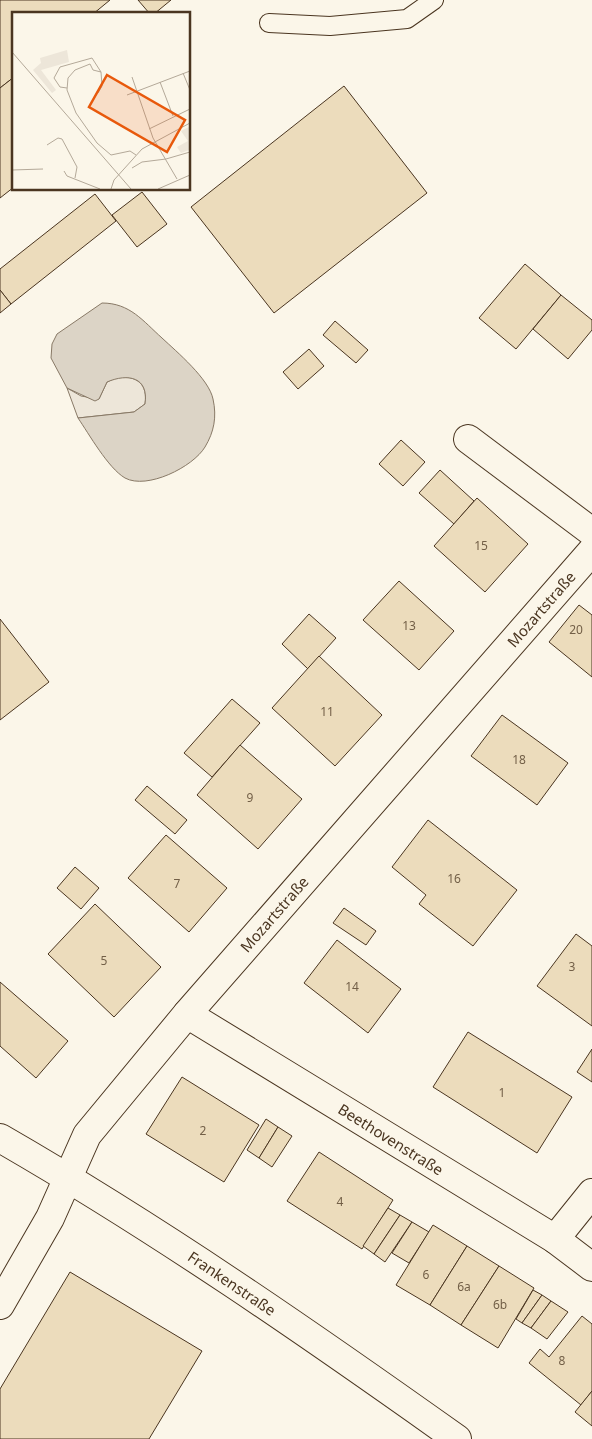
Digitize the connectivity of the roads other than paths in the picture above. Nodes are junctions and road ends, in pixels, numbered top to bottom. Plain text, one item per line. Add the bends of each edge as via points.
1 (434, 0) edge
2 (269, 23) dead end
3 (468, 439) dead end
4 (592, 532) edge
5 (592, 551) edge
6 (187, 1014) junction
7 (0, 1138) edge
8 (68, 1177) junction
9 (592, 1193) edge
10 (555, 1239) junction
11 (592, 1267) edge
12 (0, 1306) edge
13 (457, 1439) edge

1 - 2 lane via 407,20 330,26
3 - 4 street
5 - 6 street, Mozartstraße
6 - 8 street, Mozartstraße via 87,1135
6 - 10 street, Beethovenstraße
7 - 8 street, Frankenstraße
8 - 12 street, Mozartstraße via 50,1218
8 - 13 street, Frankenstraße via 301,1329
9 - 10 street
10 - 11 street, Beethovenstraße

